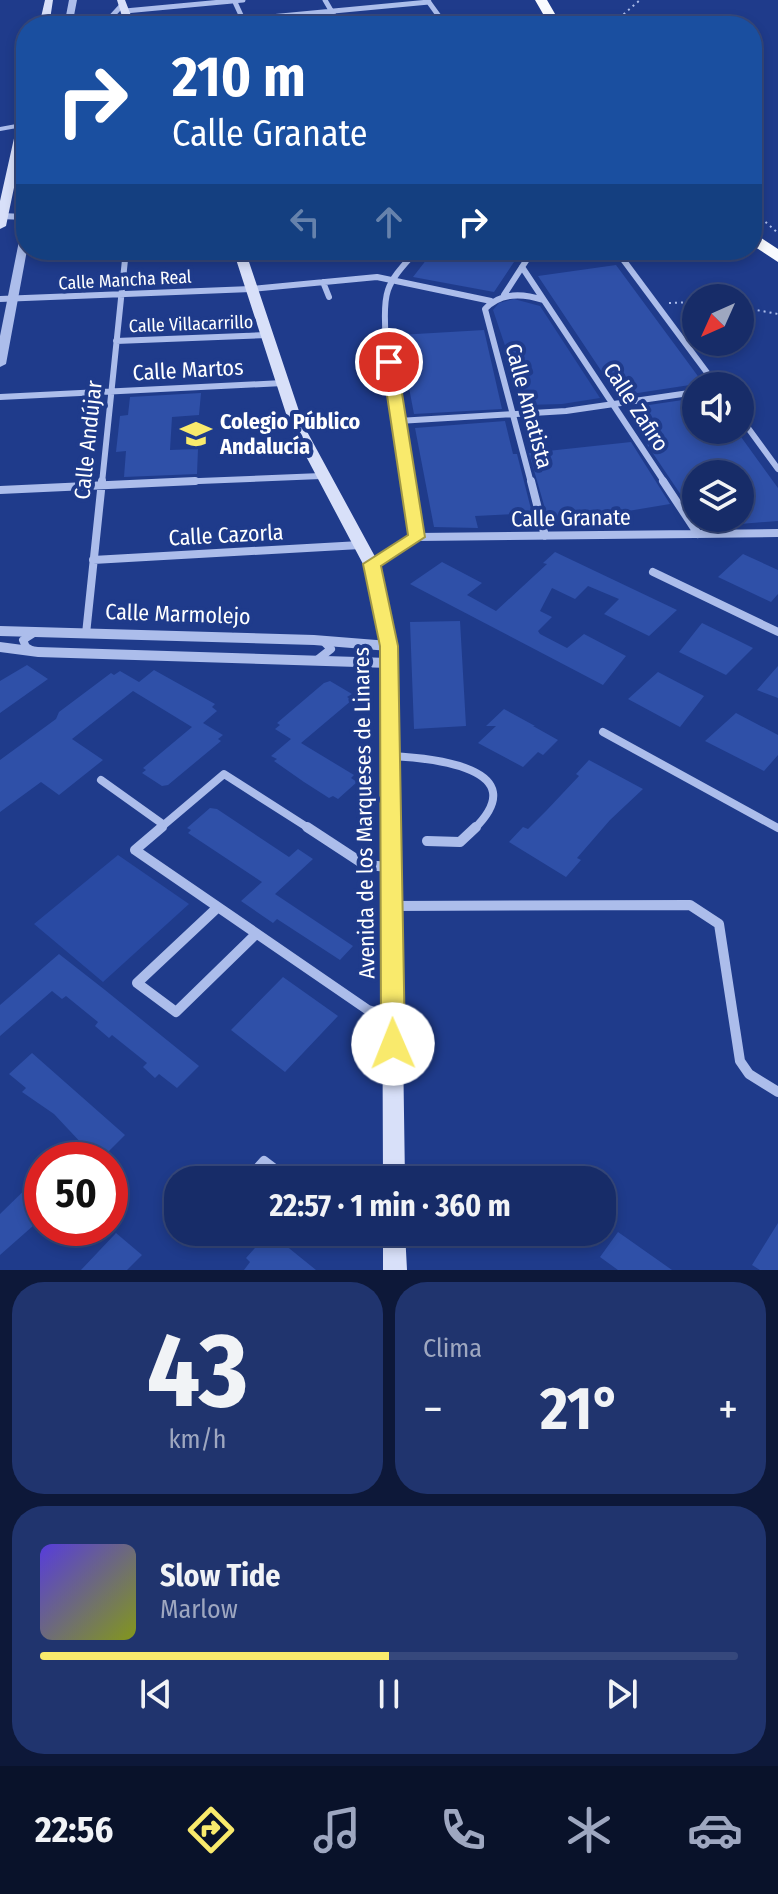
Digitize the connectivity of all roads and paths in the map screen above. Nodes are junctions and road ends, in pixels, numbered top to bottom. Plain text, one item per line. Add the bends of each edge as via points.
1 (234, 0) edge
2 (243, 0) edge
3 (325, 0) edge
4 (640, 0) edge
5 (428, 1) edge
6 (123, 5) edge
7 (332, 11) junction
8 (283, 16) edge
9 (335, 16) edge
10 (622, 16) edge
11 (16, 152) edge
12 (11, 174) junction
13 (16, 174) edge
14 (4, 189) edge
15 (1, 219) edge
16 (762, 219) edge
17 (778, 233) edge
18 (762, 245) edge
19 (778, 257) edge
20 (17, 260) edge
21 (125, 260) edge
22 (242, 260) edge
23 (409, 260) edge
24 (527, 260) edge
25 (623, 260) edge
26 (522, 267) junction
27 (392, 280) junction
28 (323, 282) junction
29 (251, 289) junction
30 (121, 295) junction
31 (504, 295) junction
32 (329, 297) dead end
33 (6, 299) edge
34 (544, 300) junction
35 (491, 301) junction
36 (669, 303) dead end
37 (682, 303) edge
38 (754, 310) edge
39 (778, 314) edge
40 (267, 335) junction
41 (116, 341) junction
42 (0, 364) edge
43 (707, 372) edge
44 (283, 383) junction
45 (111, 391) junction
46 (682, 394) edge
47 (0, 397) edge
48 (613, 405) junction
49 (513, 415) junction
50 (398, 421) junction
51 (754, 436) edge
52 (778, 469) edge
53 (321, 476) junction
54 (101, 485) junction
55 (0, 490) edge
56 (778, 533) edge
57 (698, 534) junction
58 (545, 536) junction
59 (417, 537) junction
60 (360, 545) junction
61 (93, 560) junction
62 (371, 564) junction
63 (653, 572) dead end
64 (0, 631) edge
65 (34, 632) junction
66 (778, 632) edge
67 (86, 634) junction
68 (321, 641) junction
69 (0, 647) edge
70 (34, 652) junction
71 (389, 654) junction
72 (316, 660) junction
73 (603, 732) dead end
74 (390, 756) junction
75 (101, 780) dead end
76 (164, 825) junction
77 (778, 828) edge
78 (427, 841) dead end
79 (391, 867) junction
80 (392, 906) junction
81 (218, 907) junction
82 (256, 934) junction
83 (393, 1017) junction
84 (778, 1092) edge
85 (394, 1166) edge
86 (394, 1246) edge
87 (395, 1270) edge

1 - 2 street
1 - 6 street
3 - 7 street
4 - 10 path
5 - 7 street
7 - 8 street
7 - 9 street
11 - 12 main road
12 - 13 street
12 - 14 main road
14 - 15 main road
16 - 17 path
18 - 19 highway
20 - 33 street
21 - 30 street, Calle Andújar
22 - 29 main road, Avenida de los Marqueses de Linares
23 - 27 street
24 - 26 street
25 - 43 street
26 - 31 street
26 - 34 street, Calle Zafiro
27 - 28 street, Calle Mancha Real
27 - 35 street, Calle Mancha Real
27 - 50 street via 386,294 385,333
28 - 29 street, Calle Mancha Real
28 - 32 street
29 - 30 street, Calle Mancha Real
29 - 40 main road, Avenida de los Marqueses de Linares
30 - 33 street, Calle Mancha Real
30 - 41 street, Calle Andújar
31 - 34 street
31 - 35 street
33 - 42 street
34 - 48 street, Calle Zafiro
35 - 49 street, Calle Amatista via 485,309
36 - 37 path
38 - 39 path
40 - 41 street, Calle Villacarrillo
40 - 44 main road, Avenida de los Marqueses de Linares
41 - 45 street, Calle Andújar
44 - 45 street, Calle Martos
44 - 53 main road, Avenida de los Marqueses de Linares
45 - 47 street, Calle Martos
45 - 54 street, Calle Andújar
46 - 48 street
48 - 49 street
48 - 57 street, Calle Zafiro
49 - 50 street
49 - 58 street, Calle Amatista
50 - 59 street
51 - 52 street
53 - 54 street
53 - 60 main road, Avenida de los Marqueses de Linares
54 - 55 street
54 - 61 street, Calle Andújar
56 - 57 street, Calle Granate
57 - 58 street, Calle Granate
58 - 59 street, Calle Granate
59 - 62 street, Calle Granate
60 - 61 street, Calle Cazorla
60 - 62 main road, Avenida de los Marqueses de Linares
61 - 67 street, Calle Andújar
62 - 71 main road, Avenida de los Marqueses de Linares
63 - 66 street
64 - 65 street, Calle Marmolejo
65 - 67 street, Calle Marmolejo
65 - 70 street via 23,640
67 - 68 street, Calle Marmolejo
68 - 71 street, Calle Marmolejo
68 - 72 street via 331,649
69 - 70 street, Calle Marmolejo
70 - 72 street, Calle Marmolejo
71 - 72 street, Calle Marmolejo
71 - 74 main road, Avenida de los Marqueses de Linares
73 - 77 street
74 - 78 street via 449,762 473,772 492,789 488,812 460,842
74 - 79 main road, Avenida de los Marqueses de Linares
75 - 76 street
76 - 79 street via 224,774 365,865
76 - 81 street via 135,850
79 - 80 main road, Avenida de los Marqueses de Linares
80 - 83 main road, Avenida de los Marqueses de Linares
80 - 84 street via 690,905 719,924 740,1061 749,1074
81 - 82 street
81 - 82 street via 137,983 176,1012
82 - 83 street via 368,1010
83 - 85 main road, Avenida de los Marqueses de Linares
86 - 87 main road

